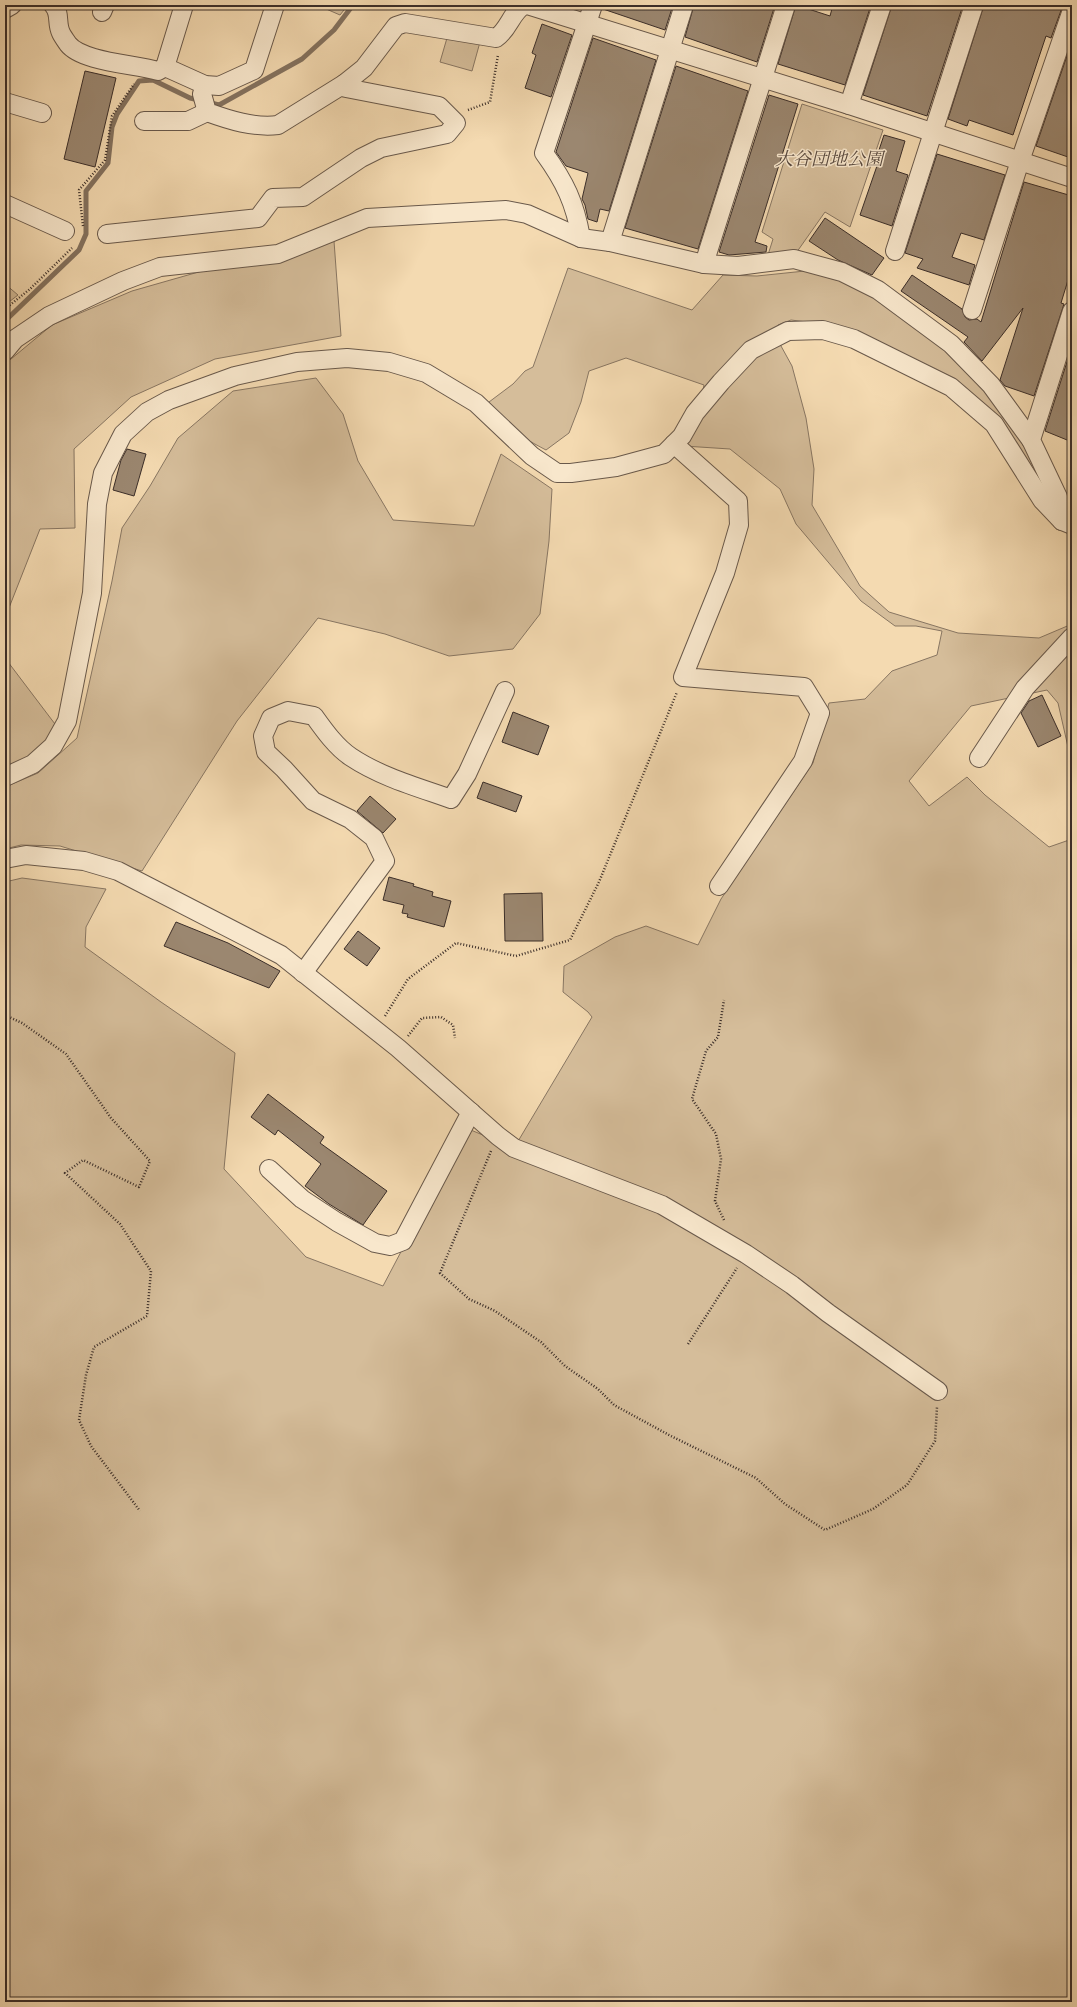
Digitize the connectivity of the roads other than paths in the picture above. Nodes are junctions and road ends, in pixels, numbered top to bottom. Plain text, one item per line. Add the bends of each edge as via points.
1 (12, 5) edge
2 (53, 5) edge
3 (184, 5) edge
4 (275, 5) edge
5 (526, 5) edge
6 (593, 5) edge
7 (684, 5) edge
8 (786, 5) edge
9 (882, 5) edge
10 (974, 5) edge
11 (5, 9) edge
12 (1072, 10) edge
13 (587, 23) junction
14 (670, 49) junction
15 (165, 67) junction
16 (762, 78) junction
17 (344, 84) junction
18 (205, 100) junction
19 (5, 102) edge
20 (849, 105) junction
21 (42, 113) dead end
22 (144, 121) dead end
23 (934, 134) junction
24 (1020, 160) junction
25 (1072, 178) edge
26 (5, 204) edge
27 (107, 234) dead end
28 (70, 238) road end
29 (581, 238) junction
30 (610, 242) junction
31 (894, 251) dead end
32 (704, 264) junction
33 (972, 310) dead end
34 (1072, 311) edge
35 (5, 351) edge
36 (1031, 440) junction
37 (674, 444) junction
38 (1067, 523) edge
39 (1072, 637) edge
40 (505, 691) dead end
41 (979, 758) dead end
42 (5, 777) edge
43 (5, 859) edge
44 (719, 886) dead end
45 (303, 973) junction
46 (471, 1112) junction
47 (269, 1169) dead end
48 (938, 1391) road end

1 - 11 street
2 - 15 street via 58,10 60,33 69,46 100,60 158,71
3 - 15 street
4 - 18 street via 254,70 219,86
5 - 13 street
5 - 17 street via 520,7 496,38 405,23 396,26 364,68
6 - 13 street
7 - 14 street
8 - 16 street
9 - 20 street
10 - 23 street
12 - 24 street
13 - 14 street
13 - 29 street via 544,153 559,173 576,211
14 - 16 street
14 - 30 street
15 - 18 street
16 - 20 street
16 - 32 street
17 - 18 street via 278,125 266,126 225,119
17 - 27 street via 346,88 439,106 456,123 447,134 381,148 361,158 303,197 273,198 258,218
18 - 22 street via 188,121
19 - 21 street
20 - 23 street
23 - 24 street
23 - 31 street
24 - 25 street
24 - 33 street
26 - 28 street
29 - 30 street
29 - 35 street via 526,214 506,210 367,218 278,254 160,267 123,281 49,316 15,339
30 - 32 street
32 - 36 street via 738,266 794,259 842,272 878,290 951,344 991,385
34 - 36 street
36 - 38 street via 1058,497
37 - 38 street via 682,436 695,413 751,350 788,331 822,330 854,339 951,387 994,424 1042,500
37 - 42 street via 664,454 616,467 557,473 532,456 476,403 426,373 389,362 347,358 296,362 235,376 169,400 147,412 123,434 103,473 97,504 92,593 67,721 53,746 33,764
37 - 44 street via 738,501 739,525 725,573 684,677 804,686 820,713 803,761
39 - 41 street via 1025,688
40 - 45 street via 467,774 450,799 392,779 350,756 314,716 288,711 271,718 263,736 266,752 313,801 350,818 374,838 385,861
43 - 45 street via 26,855 84,861 118,871 281,955
45 - 46 street via 398,1048
46 - 47 street via 403,1240 390,1246 376,1243 337,1222 302,1199
46 - 48 street via 514,1148 662,1205 746,1254

